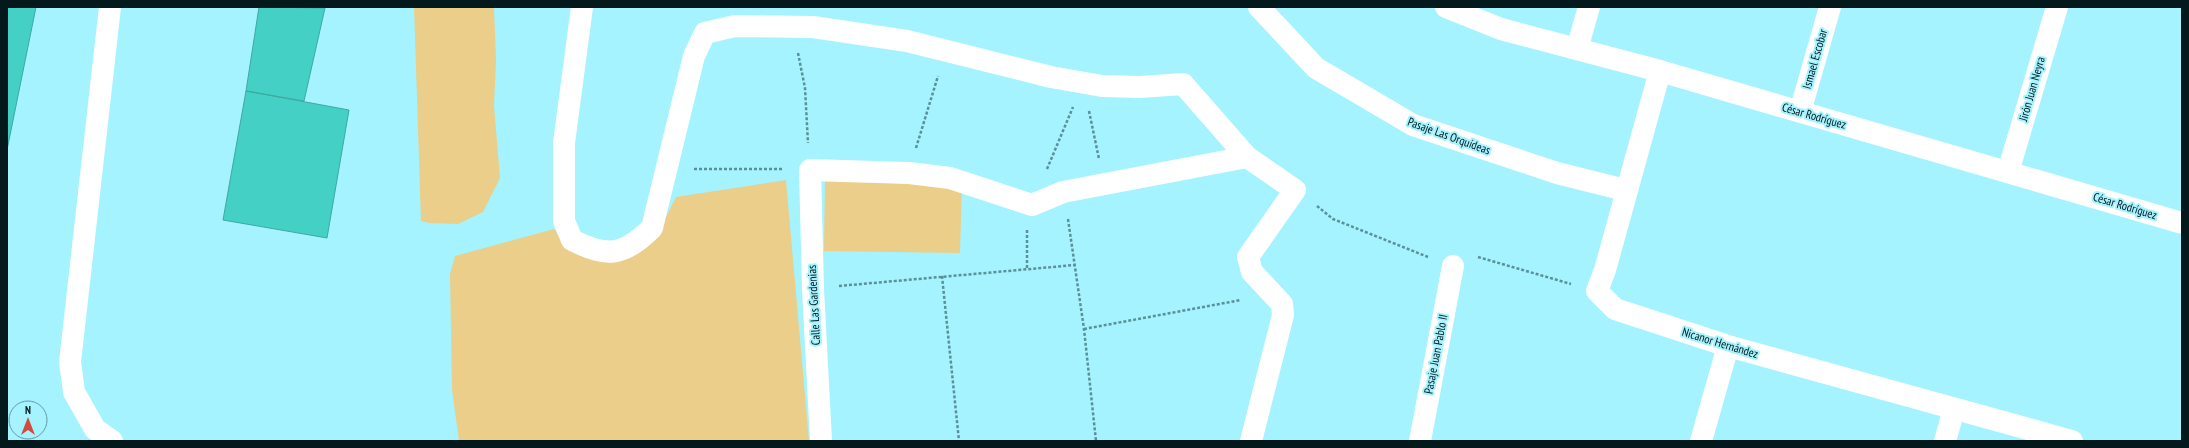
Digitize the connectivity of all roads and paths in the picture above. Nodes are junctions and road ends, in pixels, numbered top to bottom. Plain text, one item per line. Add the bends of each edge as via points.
1 (110, 7) edge
2 (582, 7) edge
3 (1259, 7) edge
4 (1446, 7) edge
5 (1589, 7) edge
6 (1830, 7) edge
7 (2057, 7) edge
8 (794, 27) junction
9 (1577, 48) junction
10 (946, 50) junction
11 (1660, 71) junction
12 (1084, 83) junction
13 (1800, 112) junction
14 (673, 144) junction
15 (1247, 157) junction
16 (810, 170) junction
17 (2008, 172) junction
18 (909, 173) junction
19 (1104, 185) junction
20 (1626, 190) junction
21 (1063, 192) junction
22 (2182, 223) edge
23 (1075, 265) junction
24 (1453, 266) dead end
25 (942, 276) junction
26 (813, 289) junction
27 (1272, 294) junction
28 (1084, 329) junction
29 (1728, 346) junction
30 (1954, 409) junction
31 (112, 441) edge
32 (821, 441) edge
33 (959, 441) edge
34 (1096, 441) edge
35 (1252, 441) edge
36 (1420, 441) edge
37 (1701, 441) edge
38 (1944, 441) edge
39 (2072, 441) edge

1 - 31 street via 70,362 74,392 95,429
2 - 14 street via 564,143 564,221 572,240 591,249 617,252 637,243 652,228
3 - 20 street, Pasaje Las Orquídeas via 1316,68 1413,125 1558,173
4 - 9 street, César Rodríguez via 1501,29
5 - 9 street
6 - 13 street, Ismael Escobar
7 - 17 street, Jirón Juan Neyra
8 - 10 street via 812,27 907,41
8 - 14 street via 735,26 705,33 694,56
8 - 16 path via 805,88
9 - 11 street, César Rodríguez
10 - 12 street
10 - 18 path
11 - 13 street, César Rodríguez
11 - 20 street, Nicanor Hernández
12 - 15 street via 1140,87 1183,84
12 - 19 path
13 - 17 street, César Rodríguez
14 - 16 path via 691,169
15 - 19 street
15 - 27 street via 1295,190 1248,257 1252,272
16 - 18 street
16 - 26 street, Calle Las Gardenias
17 - 22 street, César Rodríguez
18 - 21 street via 950,178 1032,205
19 - 21 street
20 - 29 street, Nicanor Hernández via 1597,291 1615,309
21 - 23 path
23 - 25 path
23 - 28 path
24 - 36 street, Pasaje Juan Pablo II
25 - 26 path
25 - 33 path
26 - 32 street, Calle Las Gardenias
27 - 28 path
27 - 35 street via 1282,304 1282,315
28 - 34 path
29 - 30 street, Nicanor Hernández
29 - 37 street
30 - 38 street
30 - 39 street, Nicanor Hernández

